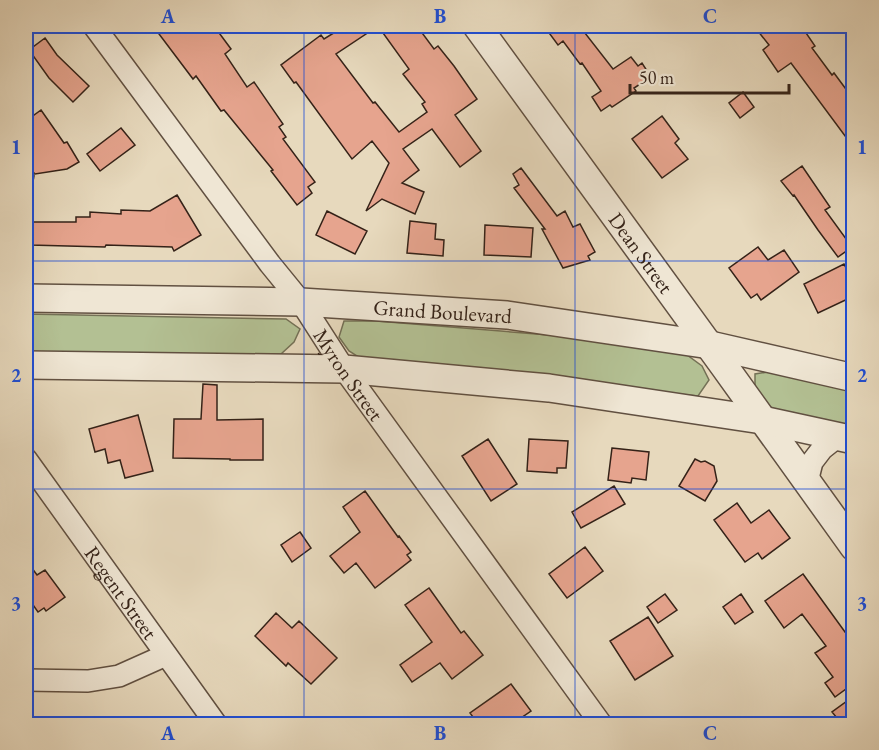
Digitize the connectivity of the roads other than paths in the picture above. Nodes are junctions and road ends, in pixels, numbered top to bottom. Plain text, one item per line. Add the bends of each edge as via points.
1 (94, 26) edge
2 (477, 26) edge
3 (26, 298) edge
4 (301, 302) junction
5 (710, 345) junction
6 (26, 365) edge
7 (344, 369) junction
8 (854, 378) edge
9 (762, 420) junction
10 (845, 439) edge
11 (26, 459) edge
12 (807, 482) junction
13 (854, 547) edge
14 (166, 655) junction
15 (26, 680) edge
16 (216, 724) edge
17 (601, 724) edge

1 - 4 street, Myron Street
2 - 5 street, Dean Street
3 - 4 street, Grand Boulevard
4 - 5 street, Grand Boulevard via 507,315
4 - 7 street, Myron Street
5 - 8 street, Grand Boulevard
5 - 9 street, Dean Street
6 - 7 street
7 - 9 street via 549,388
7 - 17 street, Myron Street
9 - 10 street
9 - 12 street, Dean Street
10 - 12 street via 822,448 812,462
11 - 14 street, Regent Street
12 - 13 street, Dean Street
14 - 15 street via 119,676 88,681
14 - 16 street, Regent Street

